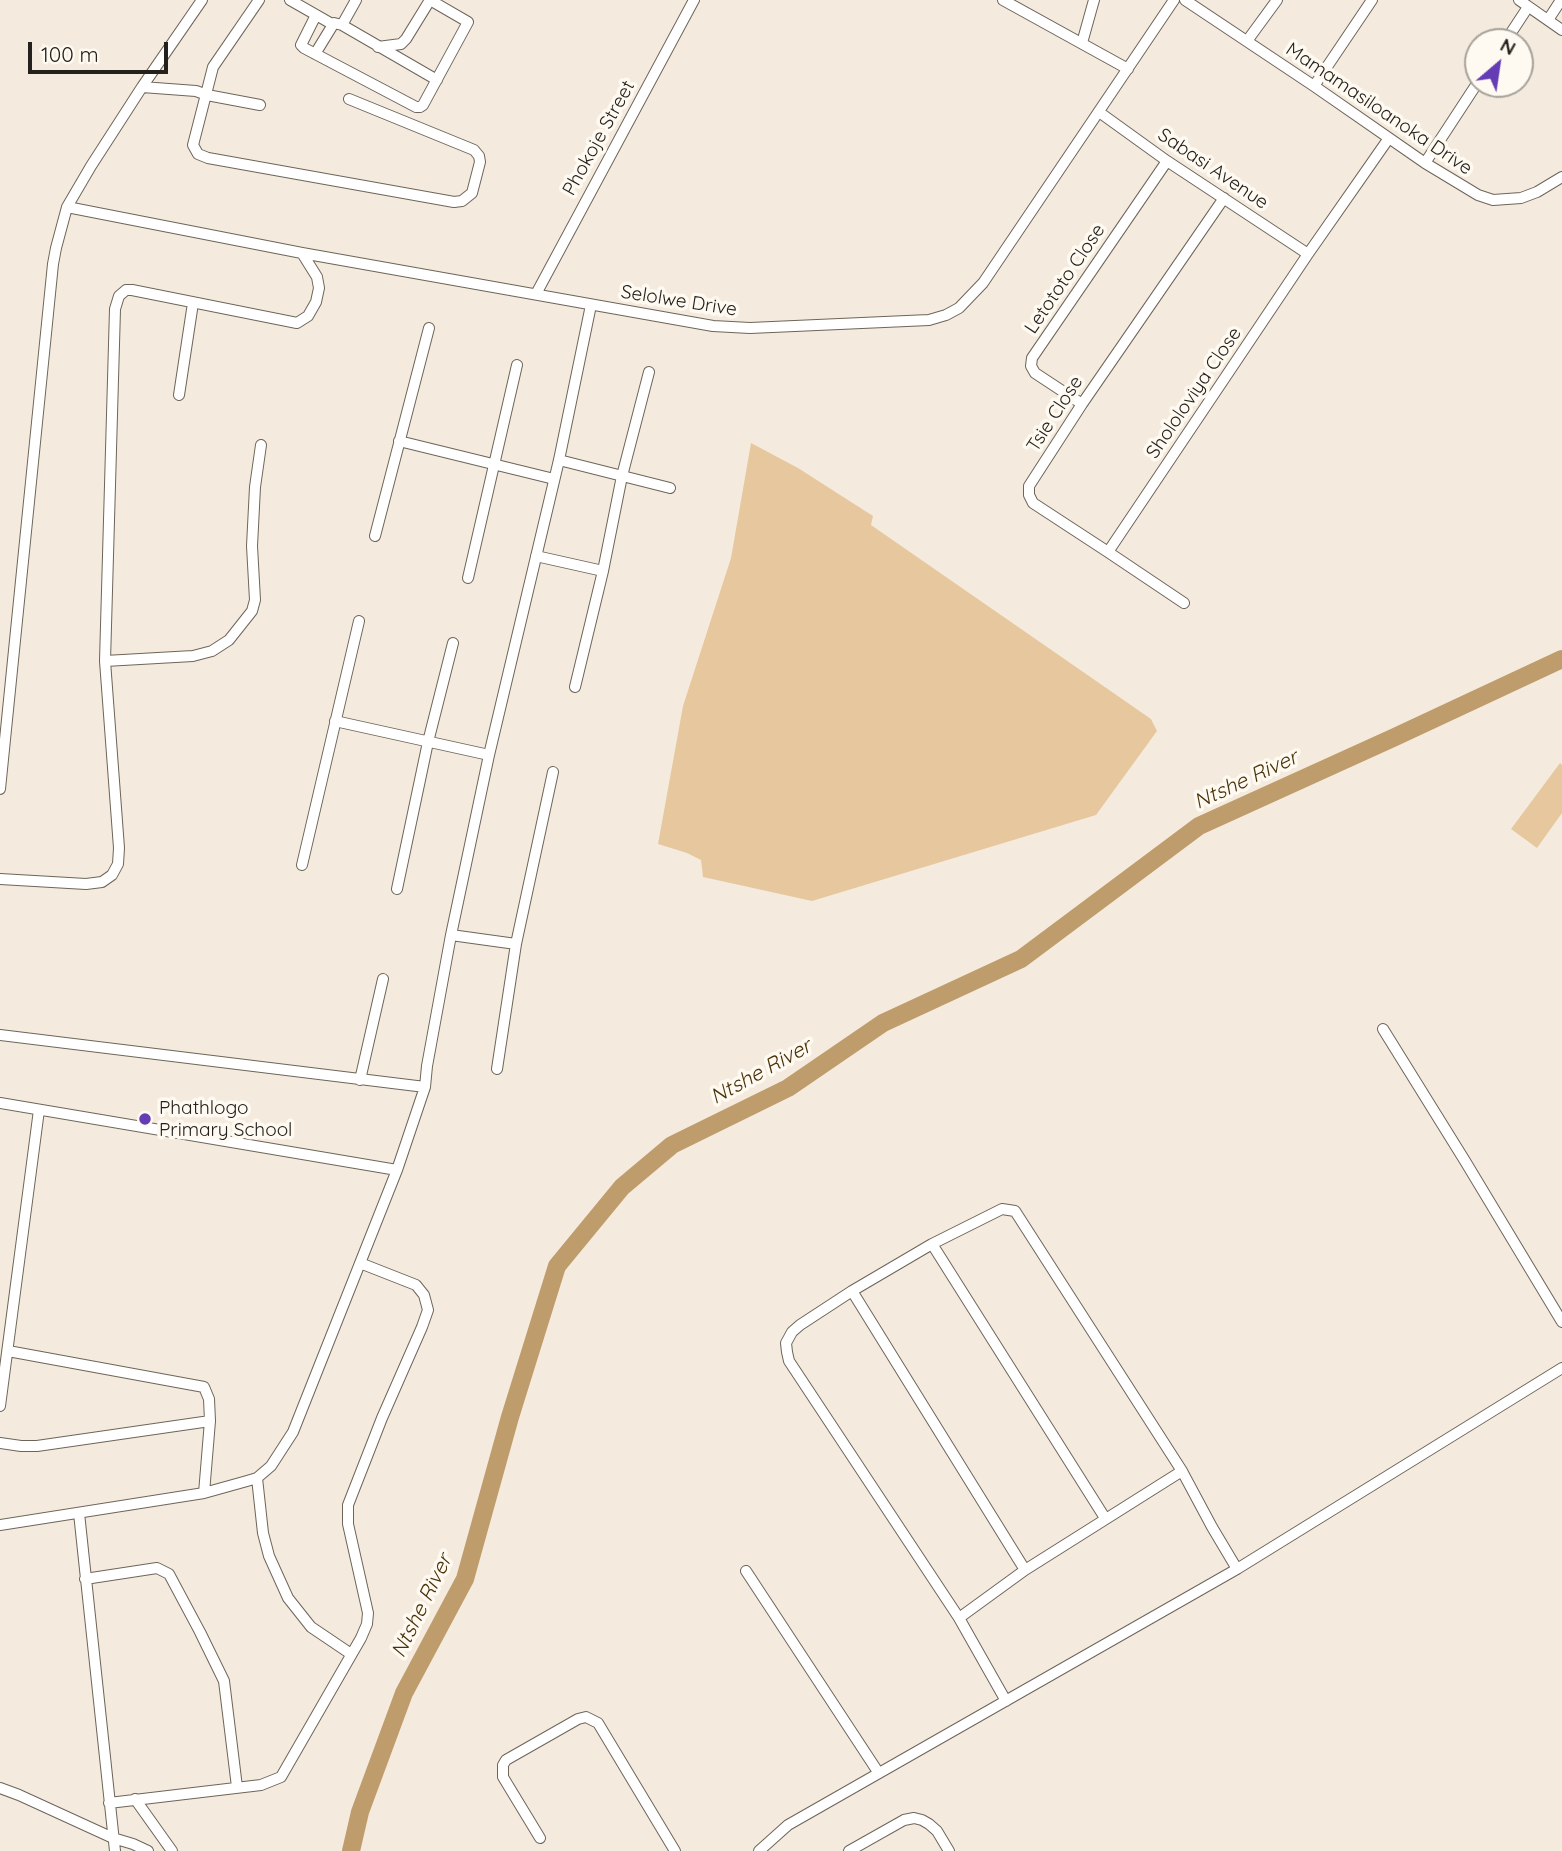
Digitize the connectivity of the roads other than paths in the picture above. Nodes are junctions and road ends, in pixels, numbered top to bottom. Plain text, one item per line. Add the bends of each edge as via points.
1 (202, 0) edge
2 (259, 0) edge
3 (290, 0) edge
4 (694, 0) edge
5 (1003, 0) edge
6 (1094, 0) edge
7 (1174, 0) edge
8 (1185, 0) edge
9 (1277, 0) edge
10 (1372, 0) edge
11 (1561, 0) edge
12 (354, 1) edge
13 (1524, 3) edge
14 (316, 15) junction
15 (1548, 20) junction
16 (337, 24) junction
17 (1512, 28) edge
18 (1562, 30) edge
19 (1247, 41) junction
20 (1082, 43) junction
21 (378, 47) junction
22 (315, 54) junction
23 (1128, 69) junction
24 (437, 80) junction
25 (1314, 86) junction
26 (142, 87) junction
27 (207, 95) junction
28 (1467, 98) edge
29 (349, 99) dead end
30 (260, 105) dead end
31 (1098, 112) junction
32 (1389, 138) junction
33 (1167, 160) junction
34 (1424, 163) junction
35 (1562, 177) edge
36 (1224, 198) junction
37 (67, 206) junction
38 (302, 253) junction
39 (1308, 254) junction
40 (536, 294) junction
41 (192, 303) junction
42 (591, 305) junction
43 (429, 328) dead end
44 (517, 365) dead end
45 (649, 372) dead end
46 (179, 394) dead end
47 (1082, 404) junction
48 (399, 441) junction
49 (261, 445) dead end
50 (559, 460) junction
51 (494, 465) junction
52 (622, 476) junction
53 (554, 479) junction
54 (670, 488) dead end
55 (375, 536) dead end
56 (1108, 552) junction
57 (536, 556) junction
58 (603, 571) junction
59 (468, 578) dead end
60 (1184, 603) dead end
61 (359, 621) dead end
62 (453, 643) dead end
63 (105, 661) junction
64 (575, 687) dead end
65 (335, 721) junction
66 (428, 742) junction
67 (489, 755) junction
68 (553, 772) dead end
69 (0, 789) edge
70 (302, 865) dead end
71 (0, 879) edge
72 (397, 889) dead end
73 (451, 935) junction
74 (516, 944) junction
75 (383, 979) dead end
76 (1382, 1029) dead end
77 (0, 1035) edge
78 (497, 1069) dead end
79 (360, 1080) junction
80 (425, 1087) junction
81 (0, 1103) edge
82 (39, 1110) junction
83 (397, 1170) junction
84 (932, 1244) junction
85 (360, 1263) junction
86 (852, 1291) junction
87 (1562, 1322) edge
88 (8, 1351) junction
89 (1562, 1368) edge
90 (0, 1406) edge
91 (210, 1421) junction
92 (0, 1443) edge
93 (1182, 1471) junction
94 (257, 1478) junction
95 (204, 1493) junction
96 (79, 1513) junction
97 (1105, 1518) junction
98 (0, 1525) edge
99 (1237, 1569) junction
100 (1025, 1570) junction
101 (746, 1571) dead end
102 (85, 1579) junction
103 (959, 1618) junction
104 (351, 1654) junction
105 (1006, 1701) junction
106 (878, 1772) junction
107 (237, 1787) junction
108 (0, 1788) edge
109 (135, 1799) junction
110 (109, 1803) junction
111 (113, 1838) junction
112 (540, 1838) dead end
113 (115, 1851) edge
114 (148, 1851) edge
115 (172, 1851) edge
116 (675, 1851) edge
117 (759, 1851) edge
118 (849, 1851) edge
119 (949, 1851) edge

1 - 26 street
2 - 27 street via 213,67
3 - 14 street
4 - 40 street, Phokoje Street
5 - 20 street
6 - 20 street
7 - 23 street, Selolwe Drive
8 - 19 street, Mamamasiloanoka Drive
9 - 19 street
10 - 25 street
11 - 15 street
12 - 16 street
13 - 15 street
13 - 17 street
14 - 16 street
14 - 22 street via 301,45
15 - 18 street
16 - 21 street
16 - 22 street
19 - 25 street, Mamamasiloanoka Drive
20 - 23 street
21 - 24 street
21 - 24 street via 407,39 430,0 468,22
22 - 24 street via 416,107 424,105
23 - 31 street, Selolwe Drive
25 - 32 street, Mamamasiloanoka Drive
26 - 27 street
26 - 37 street
27 - 29 street via 194,145 198,154 208,158 454,202 472,192 480,162 474,150
27 - 30 street
28 - 34 street
31 - 33 street, Sabasi Avenue
31 - 42 street, Selolwe Drive via 983,283 946,315 929,320 750,328
32 - 34 street, Mamamasiloanoka Drive
32 - 39 street, Shololoviya Close
33 - 36 street, Sabasi Avenue
33 - 47 street, Letototo Close via 1032,358 1035,373
34 - 35 street, Mamamasiloanoka Drive via 1493,200 1521,198
36 - 39 street, Sabasi Avenue
36 - 47 street, Tsie Close
37 - 38 street, Selolwe Drive
37 - 69 street via 53,264
38 - 40 street, Selolwe Drive
38 - 41 street via 319,288 308,316 297,323
39 - 56 street, Shololoviya Close
40 - 42 street, Selolwe Drive
41 - 46 street
41 - 63 street via 126,290 116,302
42 - 50 street
43 - 48 street
44 - 51 street
45 - 52 street
47 - 56 street, Tsie Close via 1029,486 1029,495 1033,503
48 - 51 street
48 - 55 street
49 - 63 street via 251,546 255,600 251,611 229,640 212,651
50 - 52 street
50 - 53 street
51 - 53 street
51 - 59 street
52 - 54 street
52 - 58 street
53 - 57 street
56 - 60 street, Tsie Close
57 - 58 street
57 - 67 street
58 - 64 street
61 - 65 street
62 - 66 street
63 - 71 street via 118,864 102,882
65 - 66 street
65 - 70 street
66 - 67 street
66 - 72 street
67 - 73 street
68 - 74 street
73 - 74 street
73 - 80 street
74 - 78 street
75 - 79 street
76 - 87 street
77 - 79 street
79 - 80 street
80 - 83 street
81 - 82 street
82 - 83 street
82 - 88 street
83 - 85 street
84 - 86 street
84 - 93 street via 1002,1209 1015,1211
84 - 97 street
85 - 94 street via 293,1432 271,1466
85 - 104 street via 416,1285 428,1310 348,1505 368,1613
86 - 100 street
86 - 103 street via 792,1332 786,1343 789,1361
88 - 90 street
88 - 91 street via 201,1386 208,1394
89 - 99 street
91 - 92 street via 37,1446
91 - 95 street
93 - 97 street
93 - 99 street
94 - 95 street
94 - 104 street via 263,1533 288,1598 311,1627
95 - 96 street
96 - 98 street
96 - 102 street
97 - 100 street
99 - 105 street
100 - 103 street
101 - 106 street
102 - 107 street via 157,1569 169,1574 224,1681
102 - 110 street
103 - 105 street
104 - 107 street via 281,1777 268,1784
105 - 106 street
106 - 117 street via 788,1825
107 - 109 street
108 - 111 street
109 - 110 street
109 - 115 street
110 - 111 street
111 - 113 street
111 - 114 street
112 - 116 street via 503,1777 503,1765 586,1717 598,1723
118 - 119 street via 914,1818 937,1831

